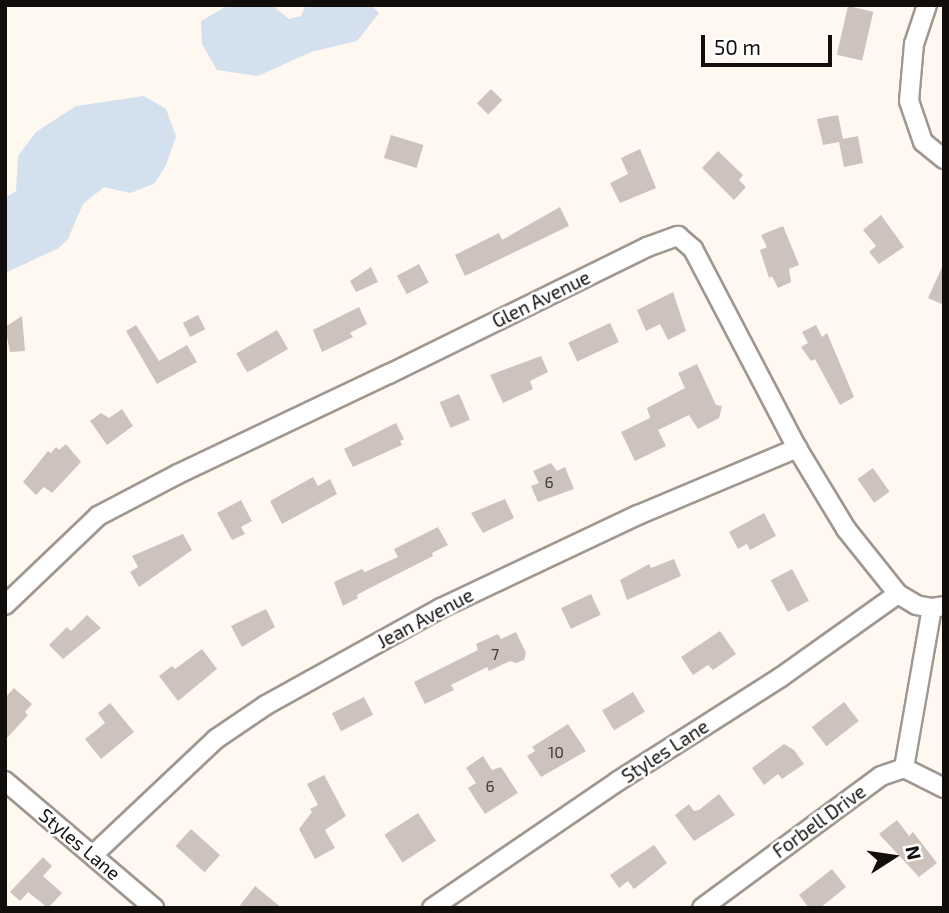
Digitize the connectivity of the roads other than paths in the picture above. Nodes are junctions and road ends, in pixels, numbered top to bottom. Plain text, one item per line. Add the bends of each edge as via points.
1 (927, 5) edge
2 (944, 159) edge
3 (797, 448) junction
4 (898, 594) junction
5 (5, 606) edge
6 (938, 607) edge
7 (904, 768) junction
8 (5, 781) edge
9 (944, 788) edge
10 (94, 854) junction
11 (154, 908) edge
12 (432, 908) edge
13 (702, 908) edge

1 - 2 street via 914,44 909,101 923,142
3 - 4 street, Glen Avenue via 846,529
3 - 5 street, Glen Avenue via 693,248 678,236 646,247 98,516
3 - 10 street, Jean Avenue via 638,515 441,608 266,705 216,739
4 - 6 street, Glen Avenue via 916,605
4 - 12 street, Styles Lane
6 - 7 street
7 - 9 street
7 - 13 street, Forbell Drive via 881,776
8 - 10 street, Styles Lane
10 - 11 street, Styles Lane

